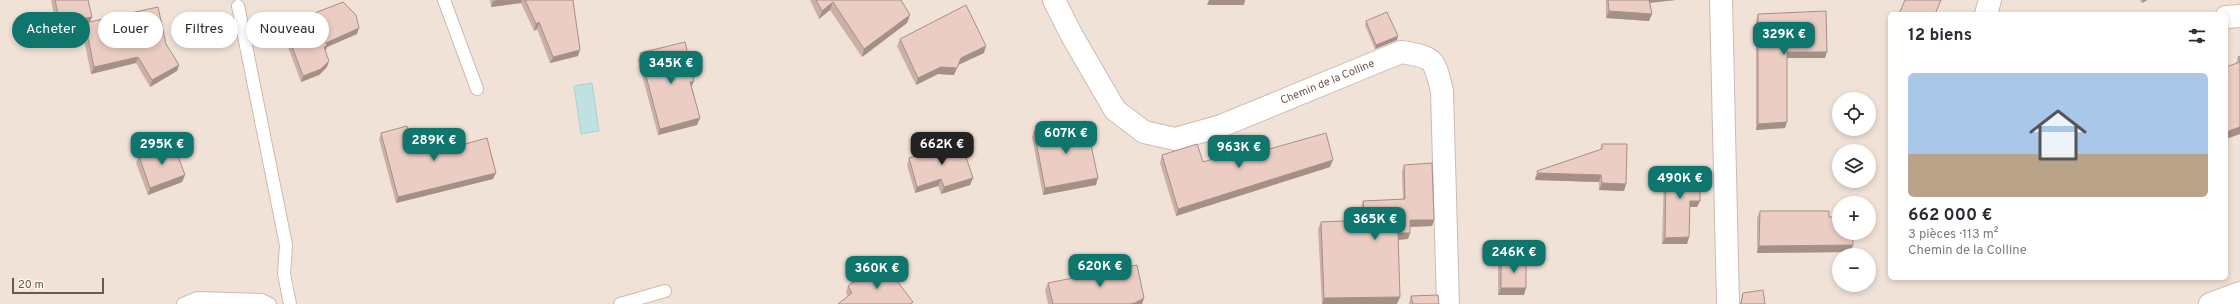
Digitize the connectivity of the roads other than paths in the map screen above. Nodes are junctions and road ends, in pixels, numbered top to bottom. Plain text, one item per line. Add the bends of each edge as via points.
1 (444, 0) edge
2 (1054, 0) edge
3 (1721, 0) edge
4 (1990, 0) edge
5 (238, 6) dead end
6 (1987, 12) edge
7 (2240, 16) edge
8 (2228, 17) edge
9 (477, 89) dead end
10 (664, 291) dead end
11 (2240, 295) edge
12 (183, 304) edge
13 (270, 304) edge
14 (290, 304) edge
15 (620, 304) edge
16 (1448, 304) edge
17 (1728, 304) edge
18 (2210, 304) edge

1 - 9 lane
2 - 16 street, Chemin de la Colline via 1115,110 1144,132 1176,139 1221,126 1401,52 1423,56 1436,64 1442,91
3 - 17 street
4 - 6 street
5 - 14 lane via 286,245 284,274
7 - 8 street
10 - 15 lane
11 - 18 street
12 - 13 lane via 197,298 262,300

